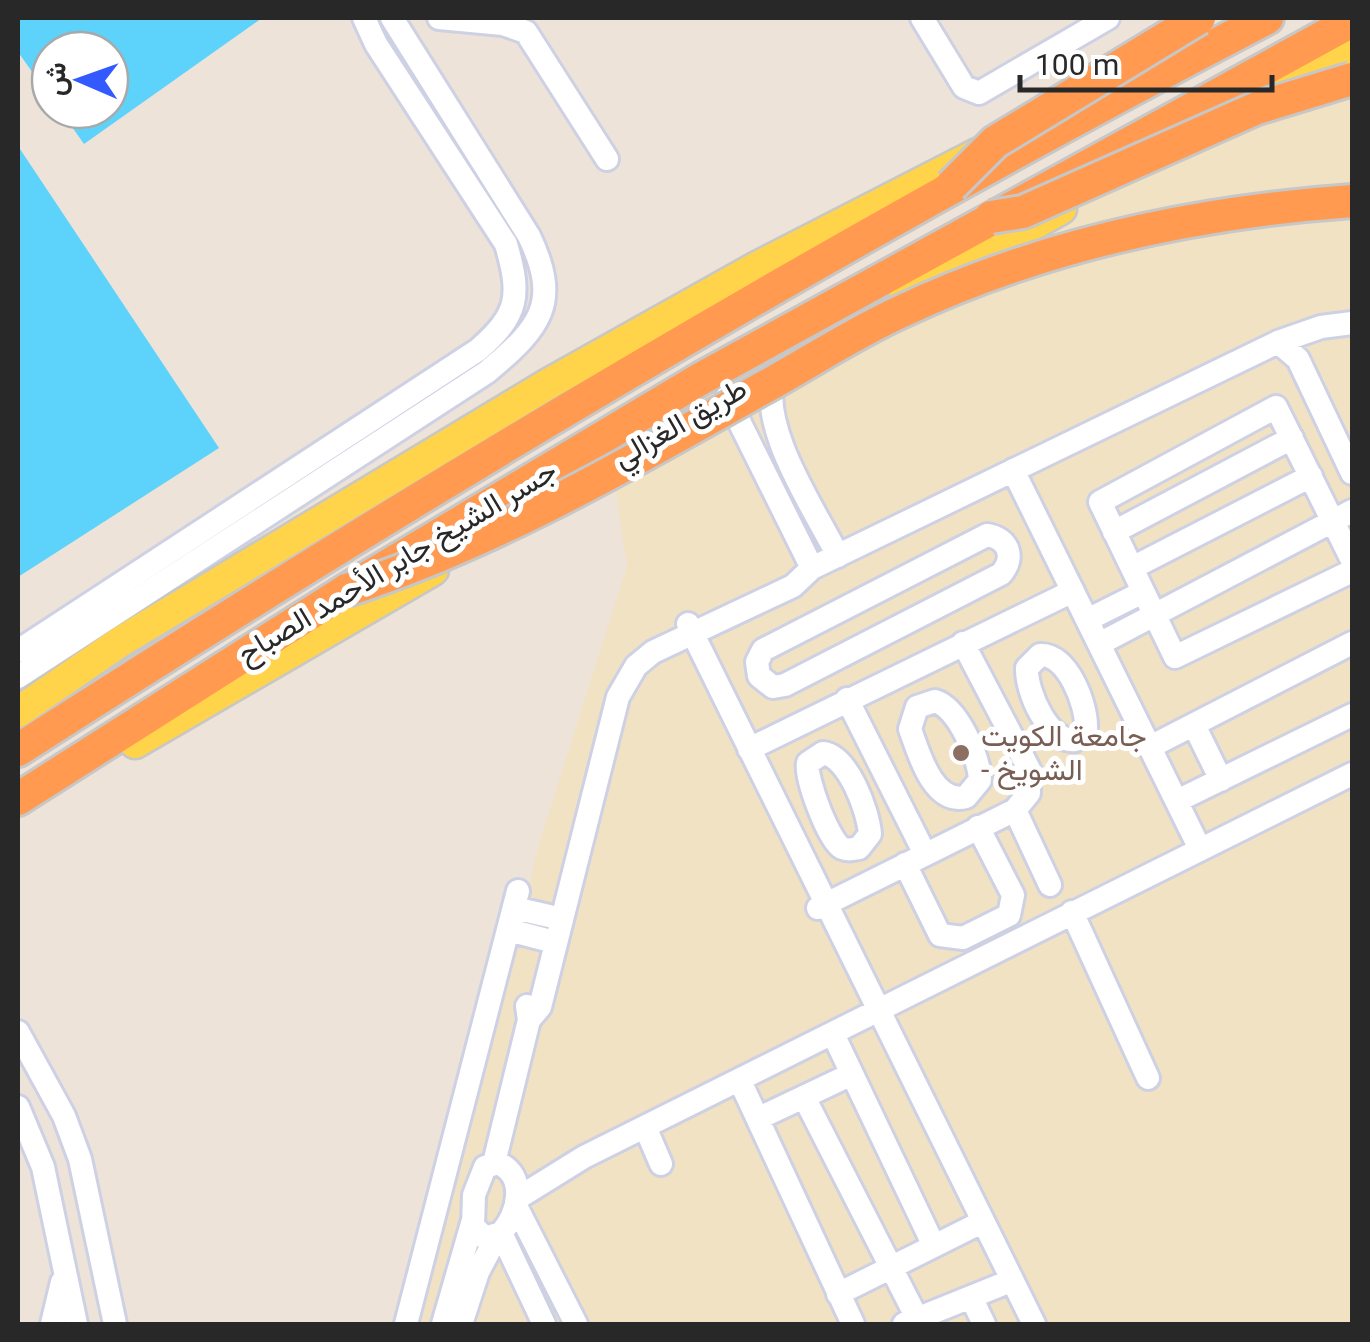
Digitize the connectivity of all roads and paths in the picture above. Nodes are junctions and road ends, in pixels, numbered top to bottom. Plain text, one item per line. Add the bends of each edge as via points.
1 (364, 18) edge
2 (392, 18) edge
3 (439, 18) edge
4 (922, 18) edge
5 (1108, 18) edge
6 (1199, 18) edge
7 (1236, 18) edge
8 (1267, 18) edge
9 (1352, 21) edge
10 (513, 22) edge
11 (1352, 48) edge
12 (1352, 79) edge
13 (607, 159) dead end
14 (951, 186) junction
15 (1352, 201) edge
16 (991, 216) junction
17 (1352, 322) edge
18 (1278, 342) junction
19 (776, 367) junction
20 (727, 397) junction
21 (1292, 438) junction
22 (1013, 470) junction
23 (1352, 476) edge
24 (1316, 486) junction
25 (1343, 516) edge
26 (1114, 532) junction
27 (838, 556) junction
28 (1352, 560) edge
29 (1132, 568) junction
30 (810, 569) junction
31 (1352, 571) edge
32 (347, 590) junction
33 (1073, 591) junction
34 (1143, 592) junction
35 (1154, 615) junction
36 (1087, 620) junction
37 (684, 632) junction
38 (888, 632) junction
39 (1352, 643) edge
40 (963, 644) junction
41 (1099, 644) junction
42 (18, 651) edge
43 (908, 669) junction
44 (18, 678) edge
45 (846, 699) junction
46 (1038, 702) dead end
47 (18, 712) edge
48 (1352, 716) edge
49 (1001, 720) junction
50 (1194, 724) junction
51 (914, 739) dead end
52 (1150, 747) junction
53 (750, 749) junction
54 (18, 750) edge
55 (875, 756) junction
56 (1352, 774) edge
57 (1221, 780) junction
58 (894, 794) junction
59 (18, 799) edge
60 (1177, 802) junction
61 (862, 808) dead end
62 (1014, 810) junction
63 (18, 815) edge
64 (978, 827) junction
65 (1200, 849) junction
66 (915, 859) junction
67 (1050, 885) dead end
68 (822, 906) junction
69 (1072, 912) junction
70 (546, 927) junction
71 (875, 1013) junction
72 (529, 1020) junction
73 (18, 1032) edge
74 (834, 1034) junction
75 (475, 1056) junction
76 (518, 1066) junction
77 (852, 1074) junction
78 (1148, 1078) dead end
79 (740, 1081) junction
80 (804, 1098) junction
81 (18, 1107) edge
82 (759, 1118) junction
83 (646, 1129) junction
84 (584, 1157) junction
85 (500, 1164) junction
86 (661, 1164) dead end
87 (517, 1203) junction
88 (90, 1207) junction
89 (53, 1215) junction
90 (472, 1220) junction
91 (974, 1226) junction
92 (499, 1234) junction
93 (934, 1246) junction
94 (892, 1266) junction
95 (64, 1269) junction
96 (1002, 1284) junction
97 (838, 1294) junction
98 (970, 1297) junction
99 (914, 1323) edge
100 (52, 1324) edge
101 (76, 1324) edge
102 (115, 1324) edge
103 (406, 1324) edge
104 (443, 1324) edge
105 (461, 1324) edge
106 (544, 1324) edge
107 (576, 1324) edge
108 (853, 1324) edge
109 (984, 1324) edge
110 (1022, 1324) edge
111 (1034, 1324) edge

1 - 42 street via 506,244 516,279 513,310 478,350
2 - 44 street via 545,270 547,296 536,324 488,372
3 - 10 street
4 - 5 street via 964,87 979,94
6 - 14 highway, bridge via 996,142
7 - 47 main road via 658,321 120,642
8 - 14 highway, bridge
9 - 16 highway
10 - 13 street via 538,46
11 - 19 main road, طريق الغزالي
12 - 16 highway, bridge via 1287,96 1024,212
14 - 54 highway, جسر الشيخ جابر الأحمد الصباح via 350,536
15 - 32 highway, bridge via 1229,212 996,271 898,312 642,456 411,569
16 - 32 highway, جسر الشيخ جابر الأحمد الصباح, bridge via 702,378
17 - 18 street
18 - 22 street
18 - 23 street via 1298,358
19 - 20 main road, طريق الغزالي
19 - 27 street via 768,400 777,433
20 - 30 street
20 - 63 main road, طريق الغزالي
21 - 24 street
21 - 26 street
21 - 26 street via 1276,407 1100,502
22 - 27 street
22 - 33 street
23 - 24 street
24 - 25 street
24 - 29 street
25 - 28 street
25 - 35 street
26 - 29 street
27 - 30 street
29 - 34 street
30 - 37 street via 793,586
31 - 35 street via 1174,658
32 - 59 highway, جسر الشيخ جابر الأحمد الصباح
33 - 36 street
33 - 40 street
34 - 35 street
34 - 36 street
35 - 41 street
36 - 41 street
37 - 53 street
37 - 68 street
37 - 70 street via 633,653 610,684
37 - 72 street via 644,658 618,697 542,1000
38 - 38 street via 1001,574 1009,563 1006,544 980,536 770,646 759,655 757,670 763,681 780,687
38 - 43 street
39 - 50 street
40 - 43 street
40 - 49 street
41 - 52 street
43 - 45 street
45 - 53 street
45 - 55 street
46 - 49 street
48 - 57 street
49 - 62 street via 1028,770 1029,793
50 - 52 street
50 - 57 street
51 - 55 street
52 - 60 street
53 - 68 street
55 - 58 street
56 - 65 street
57 - 60 street
58 - 61 street
58 - 66 street
60 - 65 street
62 - 64 street
62 - 67 street via 1029,865
64 - 66 street
64 - 66 street via 1013,895 1009,915 963,938 946,938 936,932
65 - 69 street
66 - 68 street
68 - 71 street
69 - 71 street
69 - 78 street
70 - 72 street via 527,1002
70 - 75 street via 513,910
71 - 74 street
71 - 91 street
71 - 111 street
72 - 76 street
73 - 88 street via 64,1116
74 - 77 street
74 - 79 street
75 - 76 street
75 - 103 street
76 - 85 street
77 - 80 street
77 - 93 street
79 - 82 street
79 - 83 street
80 - 82 street
80 - 94 street
81 - 89 street
82 - 97 street
83 - 84 street
83 - 86 street
84 - 85 street via 542,1168
84 - 87 street
85 - 87 street
85 - 90 street via 485,1167
87 - 92 street
87 - 107 street
88 - 89 street
88 - 102 street
89 - 95 street
90 - 92 street via 480,1235
90 - 104 street
91 - 93 street
91 - 96 street
92 - 105 street
92 - 106 street
93 - 94 street
94 - 97 street
94 - 99 street
95 - 100 street
95 - 101 street
96 - 98 street
96 - 110 street
97 - 108 street
98 - 99 street
98 - 109 street

